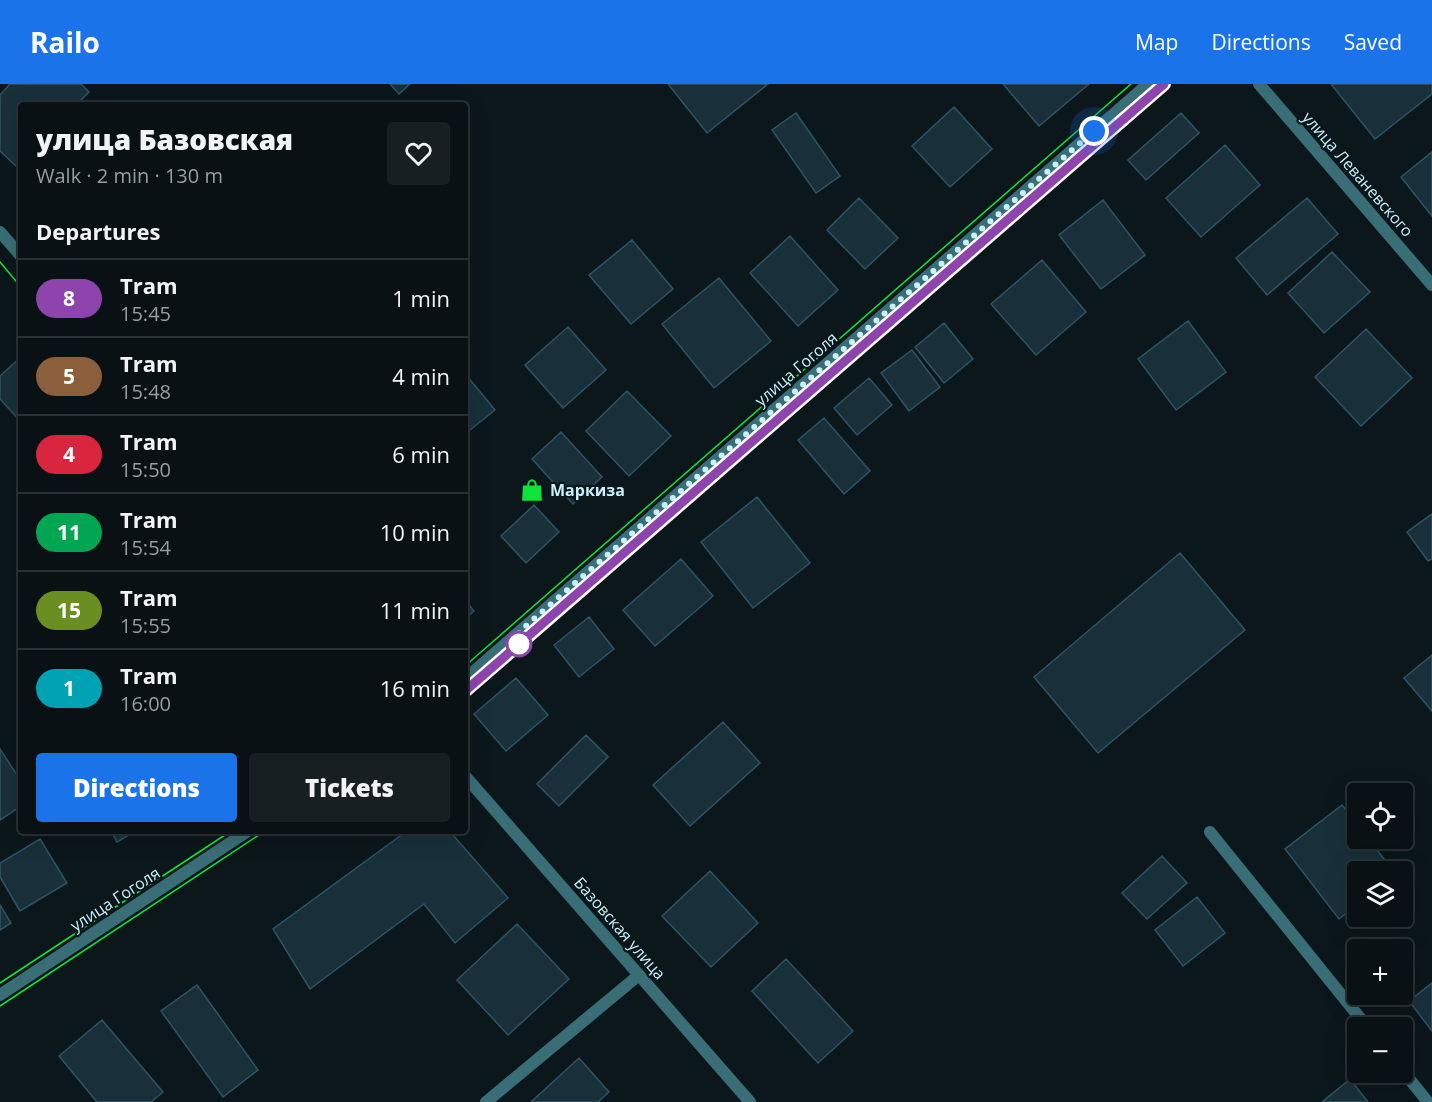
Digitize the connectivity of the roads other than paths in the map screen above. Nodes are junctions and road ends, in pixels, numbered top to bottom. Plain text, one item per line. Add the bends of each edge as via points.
1 (1148, 84) edge
2 (1259, 84) edge
3 (0, 232) edge
4 (18, 253) edge
5 (1432, 285) edge
6 (468, 676) edge
7 (468, 779) edge
8 (1210, 832) dead end
9 (243, 834) edge
10 (639, 975) junction
11 (0, 995) edge
12 (1359, 1017) edge
13 (1413, 1083) edge
14 (486, 1102) edge
15 (750, 1102) edge
16 (1428, 1102) edge

1 - 6 street, улица Гоголя
2 - 5 street, улица Леваневского
3 - 4 street
7 - 10 street, Базовская улица
8 - 12 street
9 - 11 street, улица Гоголя
10 - 14 street
10 - 15 street, Базовская улица
13 - 16 street

